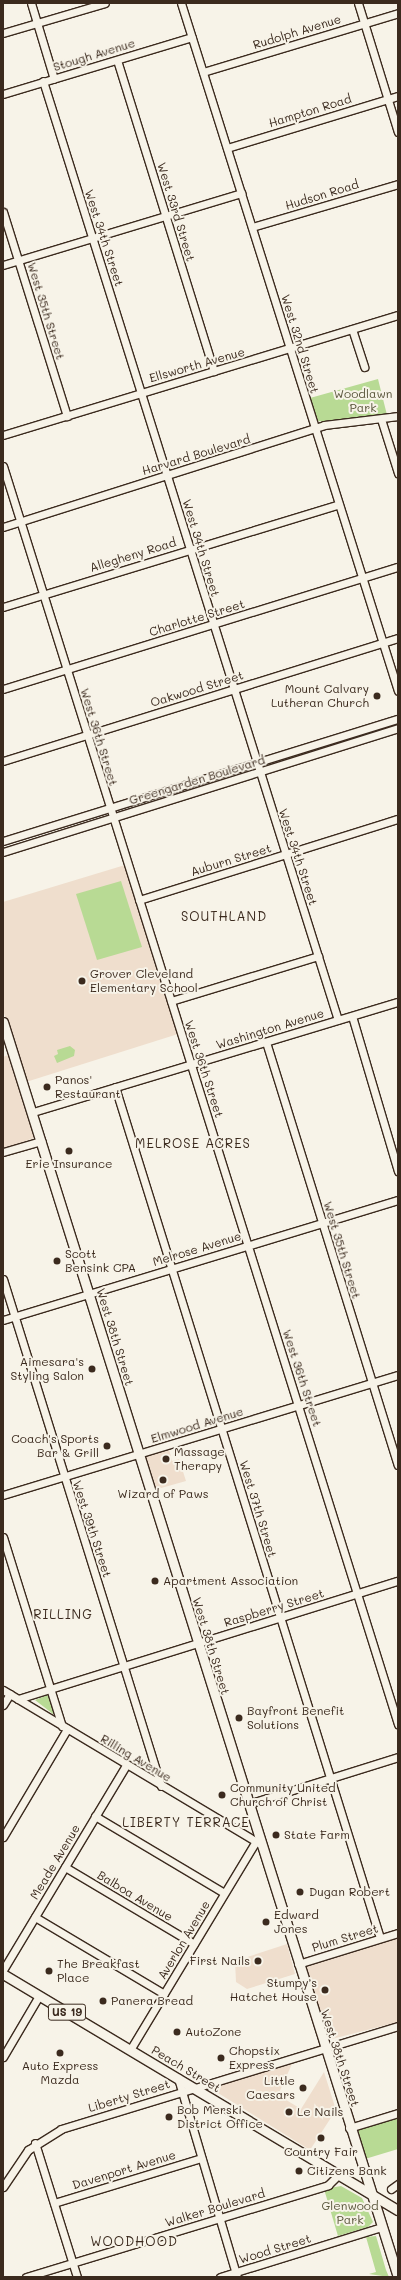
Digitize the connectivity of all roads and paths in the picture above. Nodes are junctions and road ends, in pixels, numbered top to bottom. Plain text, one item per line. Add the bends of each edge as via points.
1 (31, 3) edge
2 (105, 3) edge
3 (181, 3) edge
4 (358, 3) edge
5 (398, 13) edge
6 (37, 22) junction
7 (364, 23) junction
8 (3, 33) edge
9 (192, 37) junction
10 (117, 60) junction
11 (203, 72) junction
12 (54, 78) junction
13 (43, 82) junction
14 (3, 94) edge
15 (398, 96) edge
16 (388, 99) junction
17 (398, 132) edge
18 (227, 148) junction
19 (398, 184) edge
20 (241, 193) junction
21 (3, 212) edge
22 (165, 215) junction
23 (252, 227) junction
24 (92, 238) junction
25 (18, 260) junction
26 (3, 265) edge
27 (398, 316) edge
28 (352, 329) junction
29 (290, 348) junction
30 (364, 367) dead end
31 (214, 372) junction
32 (141, 393) junction
33 (67, 416) junction
34 (398, 416) edge
35 (381, 419) junction
36 (315, 429) junction
37 (3, 435) edge
38 (3, 466) edge
39 (398, 473) edge
40 (167, 475) junction
41 (339, 504) junction
42 (20, 522) junction
43 (3, 527) edge
44 (189, 549) junction
45 (398, 567) edge
46 (362, 578) junction
47 (43, 595) junction
48 (3, 608) edge
49 (214, 625) junction
50 (398, 638) edge
51 (383, 642) junction
52 (67, 670) junction
53 (3, 689) edge
54 (234, 689) junction
55 (398, 692) edge
56 (398, 719) edge
57 (398, 728) edge
58 (87, 734) junction
59 (3, 761) edge
60 (257, 763) junction
61 (260, 772) junction
62 (110, 808) junction
63 (112, 817) junction
64 (398, 819) edge
65 (3, 842) edge
66 (3, 852) edge
67 (286, 854) junction
68 (139, 900) junction
69 (318, 956) junction
70 (171, 1001) junction
71 (398, 1002) edge
72 (352, 1016) junction
73 (338, 1020) junction
74 (3, 1022) edge
75 (266, 1042) junction
76 (190, 1064) junction
77 (115, 1087) junction
78 (33, 1112) junction
79 (41, 1141) junction
80 (3, 1152) edge
81 (396, 1158) edge
82 (398, 1171) edge
83 (398, 1200) edge
84 (322, 1223) junction
85 (248, 1245) junction
86 (171, 1269) junction
87 (3, 1279) edge
88 (89, 1294) junction
89 (15, 1317) junction
90 (3, 1320) edge
91 (398, 1375) edge
92 (373, 1383) junction
93 (299, 1406) junction
94 (222, 1429) junction
95 (139, 1454) junction
96 (398, 1465) edge
97 (64, 1477) junction
98 (3, 1495) edge
99 (3, 1536) edge
100 (398, 1581) edge
101 (357, 1594) junction
102 (280, 1618) junction
103 (197, 1643) junction
104 (124, 1667) junction
105 (50, 1690) junction
106 (6, 1692) edge
107 (18, 1699) junction
108 (3, 1705) edge
109 (398, 1724) edge
110 (64, 1728) junction
111 (398, 1757) edge
112 (126, 1765) junction
113 (330, 1778) junction
114 (161, 1786) junction
115 (248, 1804) junction
116 (95, 1816) junction
117 (3, 1837) edge
118 (258, 1843) junction
119 (65, 1867) junction
120 (224, 1893) junction
121 (35, 1917) junction
122 (398, 1933) edge
123 (380, 1938) junction
124 (194, 1944) junction
125 (298, 1964) junction
126 (3, 1970) edge
127 (3, 1974) edge
128 (164, 1994) junction
129 (39, 1996) junction
130 (398, 2026) edge
131 (324, 2048) junction
132 (130, 2050) junction
133 (3, 2056) edge
134 (178, 2078) junction
135 (192, 2087) junction
136 (182, 2092) junction
137 (398, 2113) edge
138 (349, 2128) junction
139 (35, 2143) junction
140 (201, 2158) junction
141 (339, 2174) junction
142 (398, 2184) edge
143 (3, 2187) edge
144 (391, 2189) dead end
145 (372, 2194) junction
146 (54, 2202) junction
147 (398, 2210) edge
148 (219, 2218) junction
149 (382, 2227) junction
150 (72, 2263) junction
151 (237, 2275) edge
152 (26, 2277) edge
153 (77, 2277) edge
154 (220, 2277) edge
155 (398, 2277) edge

1 - 6 street
2 - 6 street
3 - 9 street, West 32nd Street
4 - 7 street
5 - 7 street, Rudolph Avenue
6 - 8 street
6 - 12 street
7 - 11 street, Rudolph Avenue
7 - 16 street
9 - 10 street, Stough Avenue
9 - 11 street, West 32nd Street
10 - 12 street, Stough Avenue
10 - 22 street, West 33rd Street
11 - 18 street, West 32nd Street
12 - 13 street, Stough Avenue
13 - 14 street, Stough Avenue
13 - 24 street, West 34th Street
15 - 16 street, Hampton Road
16 - 17 street
16 - 18 street, Hampton Road
18 - 20 street, West 32nd Street
19 - 23 street, Hudson Road
20 - 22 street
20 - 23 street, West 32nd Street
21 - 25 street, West 35th Street
22 - 24 street
22 - 31 street, West 33rd Street
23 - 29 street, West 32nd Street
24 - 25 street
24 - 32 street, West 34th Street
25 - 26 street
25 - 33 street, West 35th Street
27 - 28 street, Ellsworth Avenue
28 - 29 street, Ellsworth Avenue
28 - 30 street
29 - 31 street, Ellsworth Avenue
29 - 36 street, West 32nd Street
31 - 32 street, Ellsworth Avenue
32 - 33 street, Ellsworth Avenue
32 - 40 street, West 34th Street
33 - 37 street, Ellsworth Avenue
34 - 35 street, Harvard Boulevard
35 - 36 street, Harvard Boulevard
35 - 39 street
36 - 40 street, Harvard Boulevard
36 - 41 street, West 32nd Street
38 - 42 street, West 36th Street
40 - 42 street, Harvard Boulevard
40 - 44 street, West 34th Street
41 - 44 street, Allegheny Road
41 - 46 street, West 32nd Street
42 - 43 street, Harvard Boulevard
42 - 47 street, West 36th Street
44 - 47 street, Allegheny Road
44 - 49 street, West 34th Street
45 - 46 street, Charlotte Street
46 - 49 street, Charlotte Street
46 - 51 street, West 32nd Street
47 - 48 street, Allegheny Road
47 - 52 street, West 36th Street
49 - 52 street, Charlotte Street
49 - 54 street, West 34th Street
50 - 51 street, Oakwood Street
51 - 54 street, Oakwood Street
51 - 55 street, West 32nd Street
52 - 53 street, Charlotte Street
52 - 58 street, West 36th Street
54 - 58 street, Oakwood Street
54 - 60 street, West 34th Street
56 - 60 street, Greengarden Boulevard
57 - 61 street, Greengarden Boulevard
58 - 59 street, Oakwood Street
58 - 62 street, West 36th Street
60 - 61 street, West 34th Street
60 - 62 street, Greengarden Boulevard
61 - 63 street, Greengarden Boulevard
61 - 67 street, West 34th Street
62 - 63 street, West 36th Street
62 - 65 street, Greengarden Boulevard
63 - 66 street, Greengarden Boulevard
63 - 68 street, West 36th Street
64 - 67 street, Auburn Street
67 - 68 street, Auburn Street
67 - 69 street, West 34th Street
68 - 70 street, West 36th Street
69 - 70 street
69 - 73 street, West 34th Street
70 - 76 street, West 36th Street
71 - 72 street, Washington Avenue
72 - 73 street, Washington Avenue
72 - 81 street
73 - 75 street, Washington Avenue
74 - 78 main road, West 38th Street
75 - 76 street, Washington Avenue
75 - 84 street, West 35th Street
76 - 77 street, Washington Avenue
76 - 85 street, West 36th Street
77 - 78 street, Washington Avenue
77 - 86 street, West 37th Street
78 - 79 main road, West 38th Street
79 - 80 street
79 - 88 main road, West 38th Street
81 - 82 street
83 - 84 street, Melrose Avenue
84 - 85 street, Melrose Avenue
84 - 92 street, West 35th Street
85 - 86 street, Melrose Avenue
85 - 93 street, West 36th Street
86 - 88 street, Melrose Avenue
86 - 94 street, West 37th Street
87 - 89 street, West 39th Street
88 - 89 street, Melrose Avenue
88 - 95 main road, West 38th Street
89 - 90 street, Melrose Avenue
89 - 97 street, West 39th Street
91 - 92 street, Elmwood Avenue
92 - 93 street, Elmwood Avenue
92 - 96 street, West 35th Street
93 - 94 street, Elmwood Avenue
93 - 101 street, West 36th Street
94 - 95 street, Elmwood Avenue
94 - 102 street, West 37th Street
95 - 97 street, Elmwood Avenue
95 - 103 main road, West 38th Street
97 - 98 street, Elmwood Avenue
97 - 104 street, West 39th Street
99 - 105 street
100 - 101 street, Raspberry Street
101 - 102 street, Raspberry Street
101 - 109 street, West 36th Street
102 - 103 street, Raspberry Street
102 - 113 street, West 37th Street
103 - 104 street, Raspberry Street
103 - 115 main road, West 38th Street
104 - 105 street, Raspberry Street
104 - 114 street, West 39th Street
105 - 107 street, Raspberry Street
105 - 110 street
106 - 107 street, Rilling Avenue
106 - 108 street
107 - 110 street, Rilling Avenue
110 - 112 street, Rilling Avenue
110 - 117 street
111 - 113 street
112 - 114 street, Rilling Avenue
112 - 116 street, Meade Avenue
113 - 115 street
113 - 123 street, West 37th Street
114 - 118 street, Rilling Avenue
115 - 118 main road, West 38th Street
116 - 119 street, Meade Avenue
116 - 120 street
118 - 120 street, Averlon Avenue
118 - 125 main road, West 38th Street
119 - 121 street, Meade Avenue
119 - 124 street, Balboa Avenue
120 - 124 street, Averlon Avenue
121 - 126 street, Meade Avenue
121 - 128 street
122 - 123 street, Plum Street
123 - 125 street, Plum Street
124 - 128 street, Averlon Avenue
125 - 131 main road, West 38th Street
127 - 129 main road, Peach Street / US 19
128 - 132 street, Averlon Avenue
129 - 132 main road, Peach Street / US 19
129 - 133 street
130 - 131 street, Liberty Street
131 - 135 street, Liberty Street
131 - 138 main road, West 38th Street
132 - 134 main road, Peach Street / US 19
134 - 135 main road, Peach Street / US 19
134 - 136 street
135 - 136 street, Liberty Street
135 - 141 main road, Peach Street / US 19
136 - 139 street, Liberty Street via 61,2129
136 - 140 street
137 - 138 street
138 - 145 main road, West 38th Street
139 - 143 street, Liberty Street
139 - 146 street
140 - 146 street, Davenport Avenue
140 - 148 street
141 - 145 main road, Peach Street / US 19
141 - 148 street, Walker Boulevard via 328,2185
142 - 144 street
145 - 147 main road, Peach Street / US 19
145 - 149 main road, West 38th Street
146 - 150 street
148 - 150 street, Walker Boulevard
148 - 151 street
149 - 151 street, Wood Street
149 - 155 main road, West 38th Street
150 - 152 street, Walker Boulevard
150 - 153 street
151 - 154 street, Wood Street

